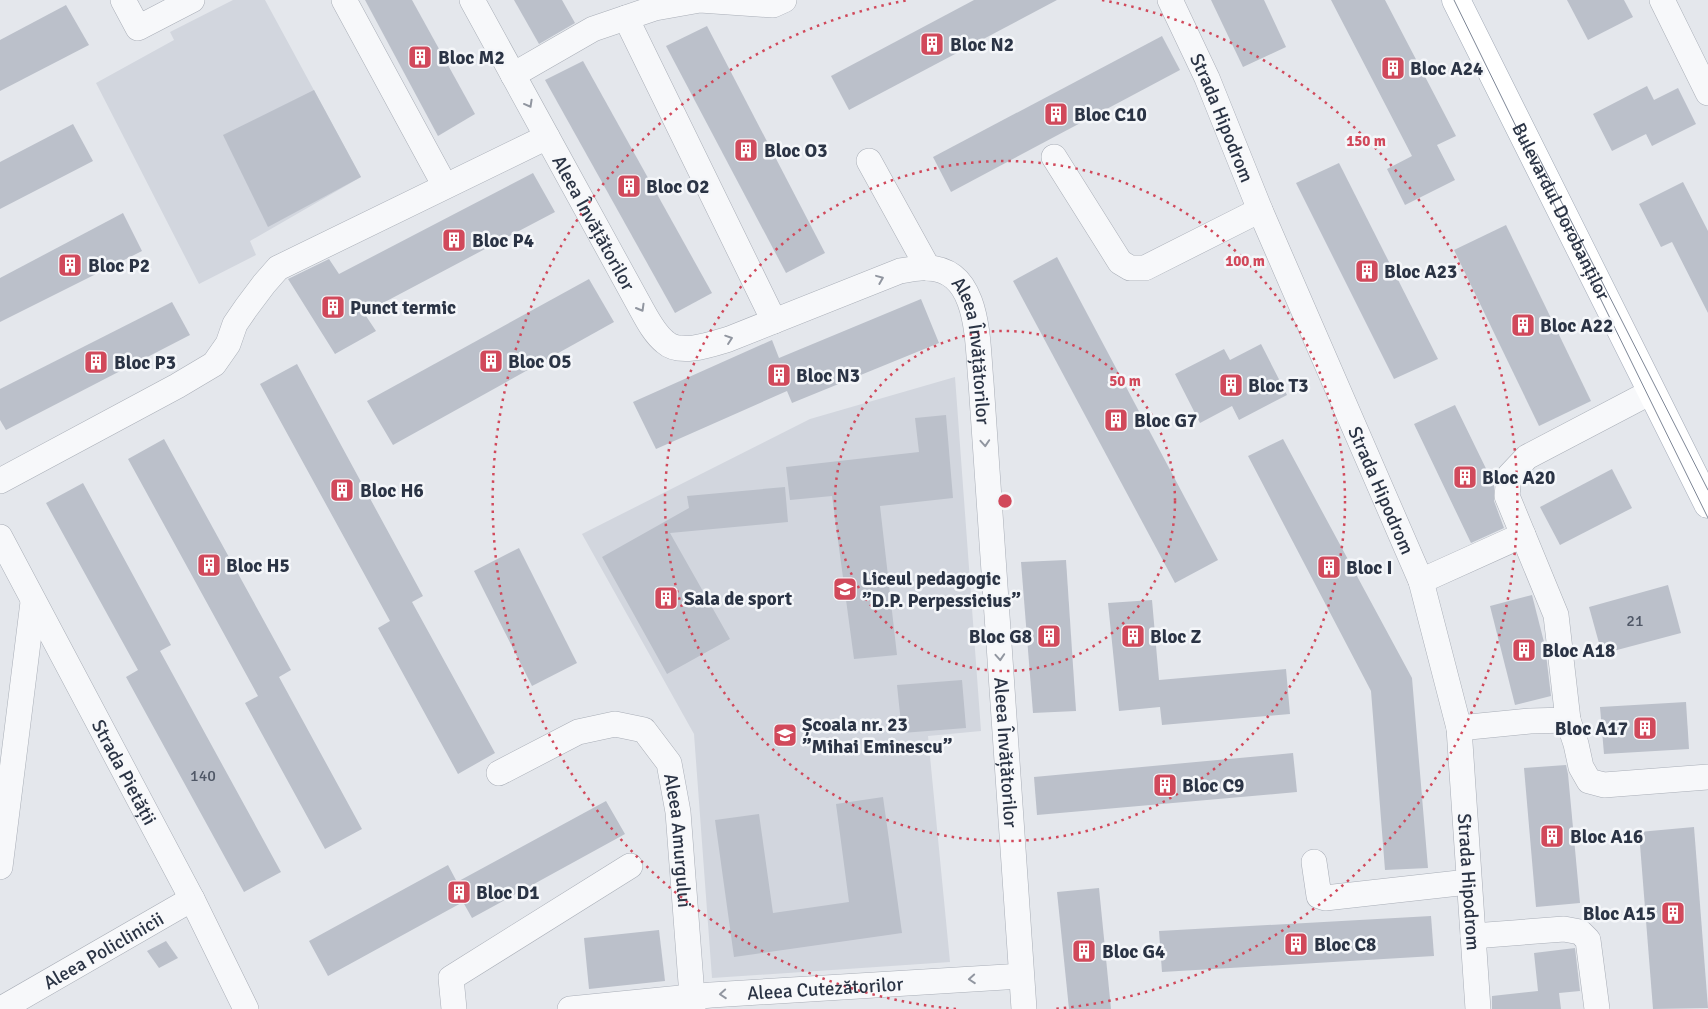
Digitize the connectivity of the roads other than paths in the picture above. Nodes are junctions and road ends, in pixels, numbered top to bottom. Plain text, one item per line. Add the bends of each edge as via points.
1 (123, 0) edge
2 (192, 0) edge
3 (344, 0) edge
4 (472, 0) edge
5 (784, 0) edge
6 (1170, 0) edge
7 (1456, 0) edge
8 (1662, 0) edge
9 (626, 18) junction
10 (512, 75) junction
11 (1708, 93) edge
12 (547, 138) junction
13 (1054, 156) dead end
14 (869, 161) dead end
15 (445, 186) junction
16 (1260, 210) junction
17 (928, 268) junction
18 (774, 321) junction
19 (1651, 392) junction
20 (0, 481) edge
21 (1707, 500) edge
22 (1523, 535) junction
23 (0, 537) edge
24 (1421, 581) junction
25 (33, 602) junction
26 (1568, 720) junction
27 (1458, 728) junction
28 (499, 773) dead end
29 (1708, 777) edge
30 (1314, 862) dead end
31 (0, 866) edge
32 (630, 866) dead end
33 (1468, 882) junction
34 (192, 899) junction
35 (1473, 936) junction
36 (1021, 976) junction
37 (692, 1003) edge
38 (10, 1007) edge
39 (246, 1009) edge
40 (454, 1009) edge
41 (570, 1009) edge
42 (1024, 1009) edge
43 (1478, 1009) edge
44 (1597, 1009) edge

1 - 2 street via 138,28
3 - 15 street
4 - 10 street, Aleea Învățătorilor
5 - 9 street via 773,5 700,0 655,8
6 - 16 street, Strada Hipodrom via 1207,78
7 - 19 main road, Bulevardul Dorobanților
8 - 11 street
9 - 10 street via 593,29
9 - 18 street
10 -> 12 street, Aleea Învățătorilor
12 - 15 street
12 -> 18 street, Aleea Învățătorilor via 642,310 666,344 682,349 701,348
13 - 16 street via 1120,262 1130,268 1145,268
14 - 17 street
15 - 20 street via 278,268 235,324 228,344 214,364
16 - 24 street, Strada Hipodrom
18 -> 17 street, Aleea Învățătorilor via 900,271
17 -> 36 street, Aleea Învățătorilor via 948,273 962,284 974,316
19 - 21 main road, Bulevardul Dorobanților
19 - 22 street via 1528,457 1509,476 1507,496
22 - 24 street
22 - 26 street via 1556,615
23 - 25 street, Strada Pietății
24 - 27 street, Strada Hipodrom
25 - 31 street
25 - 34 street, Strada Pietății
26 - 27 street
26 - 29 street via 1581,767 1590,781 1604,785
27 - 33 street, Strada Hipodrom
28 - 37 street, Aleea Amurgului via 578,732 615,724 644,730 669,764 678,812
30 - 33 street via 1319,896 1324,898
32 - 40 street via 451,978
33 - 35 street, Strada Hipodrom
34 - 38 street, Aleea Policlinicii
34 - 39 street, Strada Pietății
35 - 43 street, Strada Hipodrom
35 - 44 street via 1564,929 1580,932 1588,940
36 -> 37 street, Aleea Cutezătorilor
36 - 42 street, Aleea Învățătorilor
37 - 41 street, Aleea Cutezătorilor

